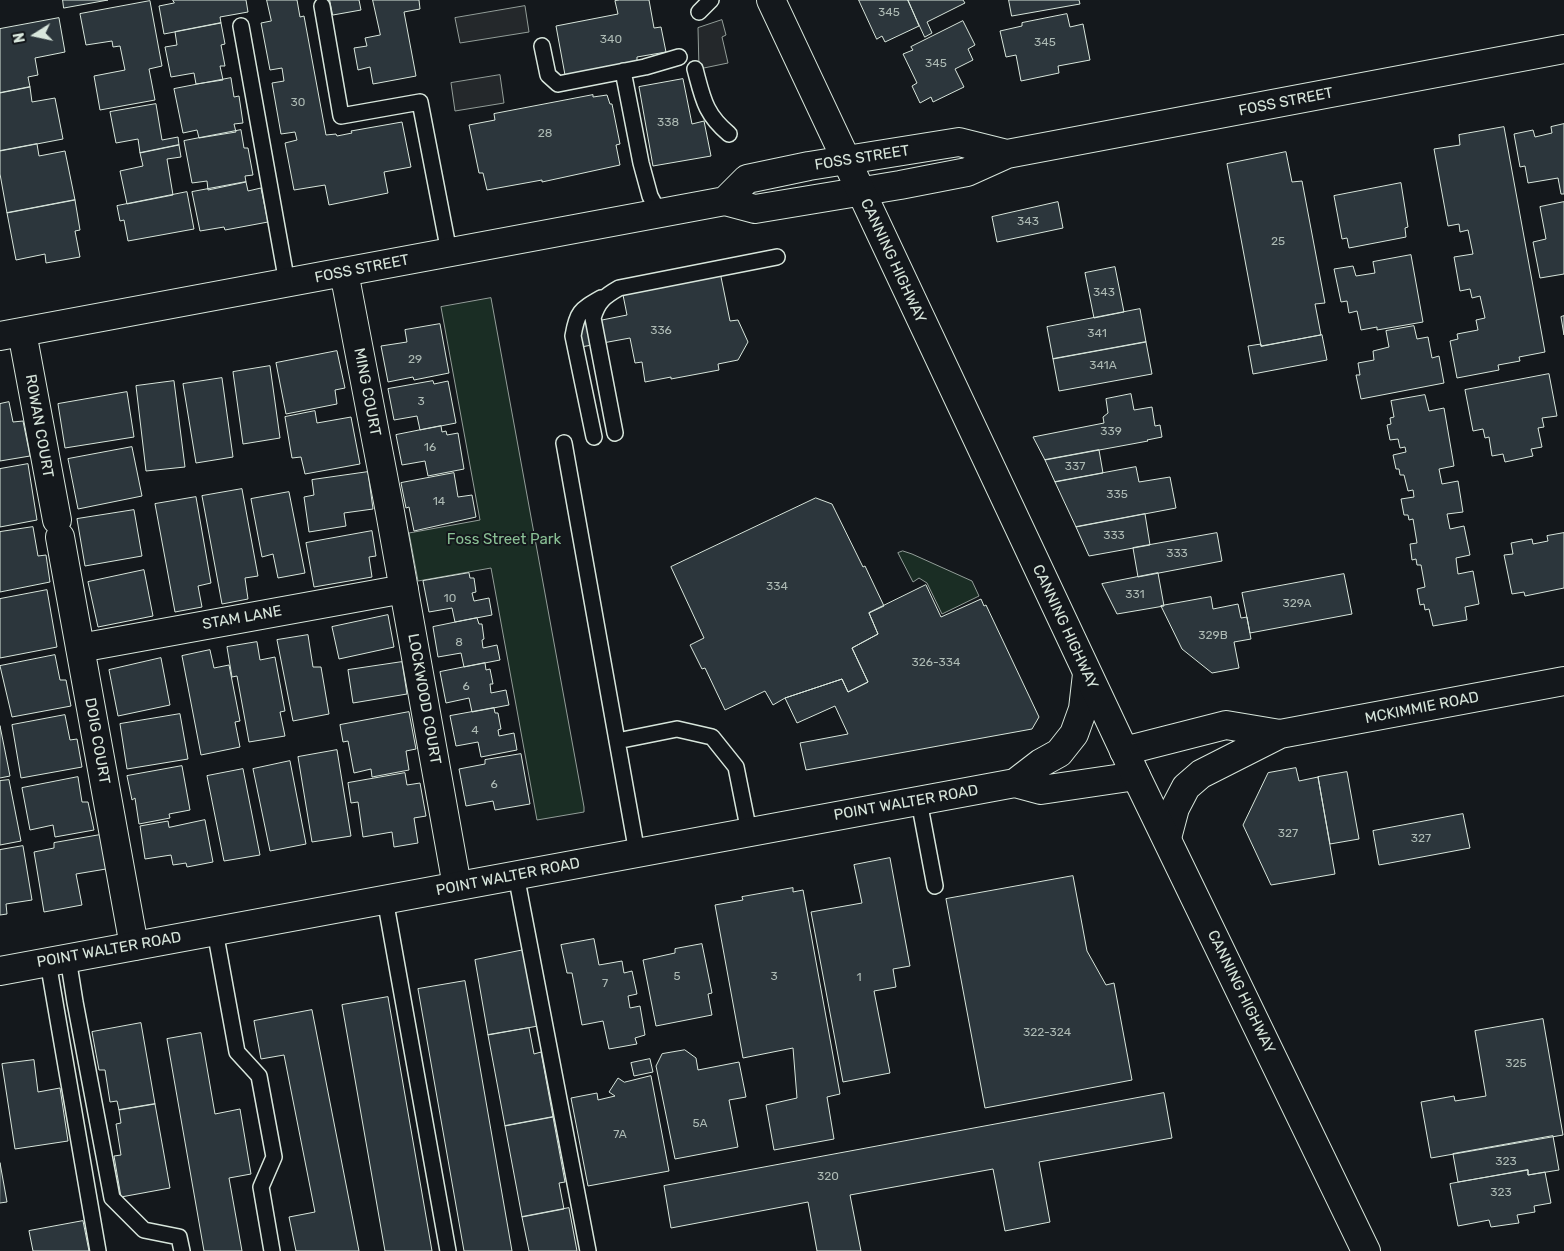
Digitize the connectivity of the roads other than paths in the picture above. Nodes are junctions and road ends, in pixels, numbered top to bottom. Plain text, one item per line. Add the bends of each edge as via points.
1 (710, 0) edge
2 (771, 0) edge
3 (322, 6) dead end
4 (699, 12) dead end
5 (241, 26) dead end
6 (542, 46) dead end
7 (1564, 49) edge
8 (679, 57) dead end
9 (695, 69) dead end
10 (623, 71) junction
11 (730, 134) dead end
12 (1007, 154) junction
13 (846, 160) junction
14 (861, 191) junction
15 (725, 201) junction
16 (659, 213) junction
17 (449, 252) junction
18 (777, 257) dead end
19 (344, 272) junction
20 (287, 283) junction
21 (607, 295) junction
22 (11, 334) edge
23 (615, 432) dead end
24 (594, 437) dead end
25 (564, 443) dead end
26 (390, 512) joint
27 (58, 528) joint
28 (404, 588) junction
29 (80, 648) junction
30 (1087, 674) junction
31 (1564, 682) edge
32 (1280, 734) junction
33 (617, 741) junction
34 (1124, 751) junction
35 (1136, 776) junction
36 (1015, 783) junction
37 (919, 800) junction
38 (749, 832) junction
39 (1167, 838) junction
40 (637, 853) junction
41 (516, 875) junction
42 (457, 886) junction
43 (935, 886) dead end
44 (385, 900) junction
45 (214, 931) junction
46 (134, 946) junction
47 (58, 960) junction
48 (0, 971) edge
49 (98, 1251) edge
50 (182, 1251) edge
51 (272, 1251) edge
52 (448, 1251) edge
53 (588, 1251) edge
54 (1366, 1251) edge

1 - 4 lane
2 - 13 main road, CANNING HIGHWAY
3 - 17 lane via 341,116 420,102
5 - 20 lane
6 - 10 lane via 548,76 558,84
7 - 12 main road, FOSS STREET
8 - 10 lane
9 - 11 lane via 705,105 712,117
10 - 16 lane via 641,163 650,196
12 - 13 main road, FOSS STREET via 959,142
12 - 14 main road, FOSS STREET via 967,172
13 - 14 main road, CANNING HIGHWAY
13 - 15 main road, FOSS STREET via 747,179
14 - 15 main road, FOSS STREET via 755,210
14 - 30 main road, CANNING HIGHWAY
15 - 16 main road, FOSS STREET
16 - 17 main road, FOSS STREET
17 - 19 main road, FOSS STREET
18 - 21 lane via 619,288
19 - 20 main road, FOSS STREET
19 - 26 main road, MING COURT
20 - 22 main road, FOSS STREET
21 - 23 lane via 596,306 592,318
21 - 24 lane via 581,311 573,336
22 - 27 main road, ROWAN COURT
25 - 33 lane
26 - 28 main road, LOCKWOOD COURT
27 - 29 main road, DOIG COURT
28 - 29 main road, STAM LANE
28 - 42 main road, LOCKWOOD COURT
29 - 46 main road, DOIG COURT
30 - 34 main road, CANNING HIGHWAY
30 - 36 main road, POINT WALTER ROAD via 1083,709 1074,734 1059,753
31 - 32 main road, MCKIMMIE ROAD
32 - 34 main road, MCKIMMIE ROAD via 1226,725
32 - 39 main road, MCKIMMIE ROAD via 1201,774 1186,787 1175,808
33 - 38 lane via 677,729 712,737 736,767
33 - 40 lane
34 - 35 main road, CANNING HIGHWAY
35 - 36 main road, POINT WALTER ROAD via 1042,790
35 - 39 main road, CANNING HIGHWAY
36 - 37 main road, POINT WALTER ROAD
37 - 38 main road, POINT WALTER ROAD
37 - 43 lane
38 - 40 main road, POINT WALTER ROAD
39 - 54 main road, CANNING HIGHWAY
40 - 41 main road, POINT WALTER ROAD
41 - 42 main road, POINT WALTER ROAD
41 - 53 lane
42 - 44 main road, POINT WALTER ROAD
44 - 45 main road, POINT WALTER ROAD
44 - 52 lane
45 - 46 main road, POINT WALTER ROAD
45 - 51 lane via 237,1052 259,1076 274,1157 261,1188
46 - 47 main road, POINT WALTER ROAD
47 - 48 main road, POINT WALTER ROAD
47 - 49 lane
47 - 50 lane via 75,1002 112,1198 144,1230 180,1237

